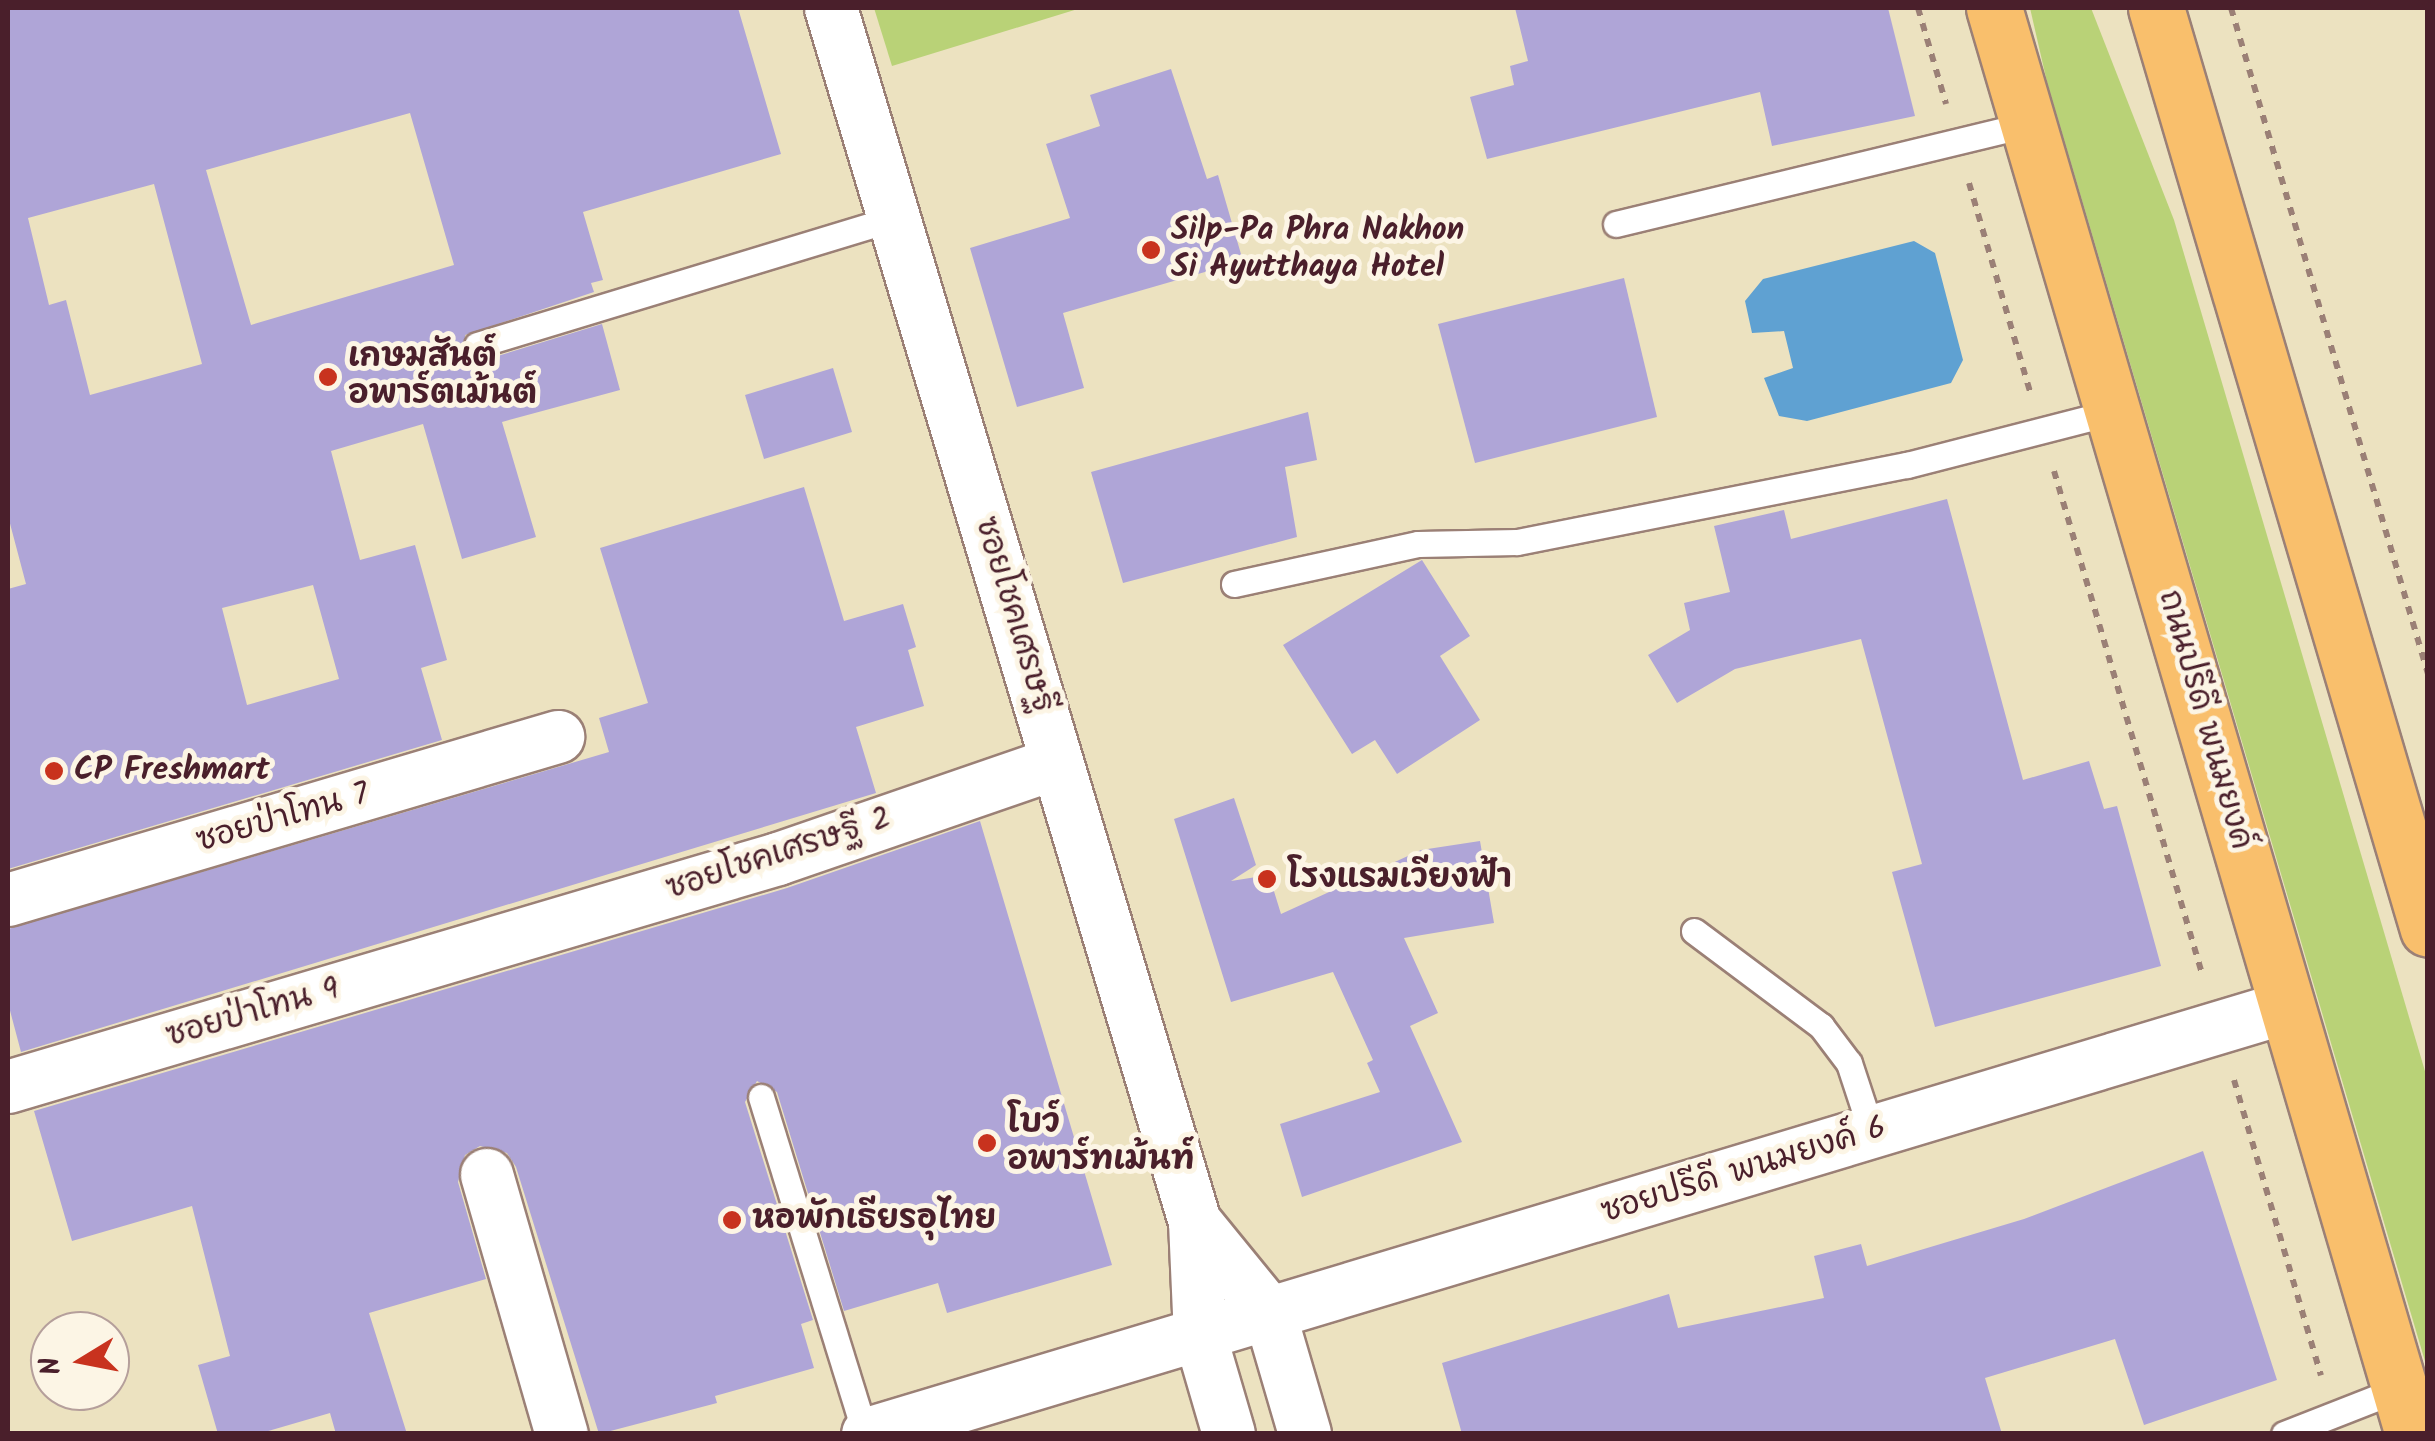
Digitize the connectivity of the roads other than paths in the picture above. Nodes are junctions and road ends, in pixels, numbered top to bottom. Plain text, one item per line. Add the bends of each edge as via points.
1 (831, 8) edge
2 (1994, 8) edge
3 (2156, 8) edge
4 (2029, 124) junction
5 (894, 218) junction
6 (1616, 224) dead end
7 (477, 345) dead end
8 (2114, 412) junction
9 (1234, 584) dead end
10 (558, 737) dead end
11 (1058, 762) junction
12 (8, 900) edge
13 (2428, 928) edge
14 (1694, 931) dead end
15 (498, 942) joint
16 (2288, 1007) junction
17 (8, 1087) edge
18 (761, 1097) dead end
19 (1872, 1133) junction
20 (486, 1175) dead end
21 (1195, 1222) junction
22 (1270, 1314) junction
23 (1200, 1335) junction
24 (2406, 1411) edge
25 (562, 1434) edge
26 (866, 1434) edge
27 (1229, 1434) edge
28 (1305, 1434) edge
29 (2284, 1434) edge

1 - 5 street, ซอยโชคเศรษฐี
2 - 4 main road, ถนนปรีดี พนมยงค์
3 - 13 main road
4 - 6 lane
4 - 8 main road, ถนนปรีดี พนมยงค์
5 - 7 lane
5 - 11 street, ซอยโชคเศรษฐี
8 - 9 lane via 1907,465 1518,542 1418,544
8 - 16 main road, ถนนปรีดี พนมยงค์
10 - 12 street, ซอยป่าโทน 7
11 - 15 street, ซอยโชคเศรษฐี 2 via 778,858
11 - 21 street, ซอยโชคเศรษฐี
14 - 19 lane via 1821,1026 1849,1062
15 - 17 street, ซอยป่าโทน 9
16 - 19 street, ซอยปรีดี พนมยงค์ 6
16 - 24 main road, ถนนปรีดี พนมยงค์
18 - 26 lane
19 - 22 street, ซอยปรีดี พนมยงค์ 6
20 - 25 street
21 - 22 street, ซอยโชคเศรษฐี
21 - 23 street, ซอยโชคเศรษฐี
22 - 23 street, ซอยปรีดี พนมยงค์ 6
22 - 28 street, ซอยโชคเศรษฐี
23 - 26 street, ซอยปรีดี พนมยงค์ 6
23 - 27 street, ซอยโชคเศรษฐี
24 - 29 lane via 2332,1415

